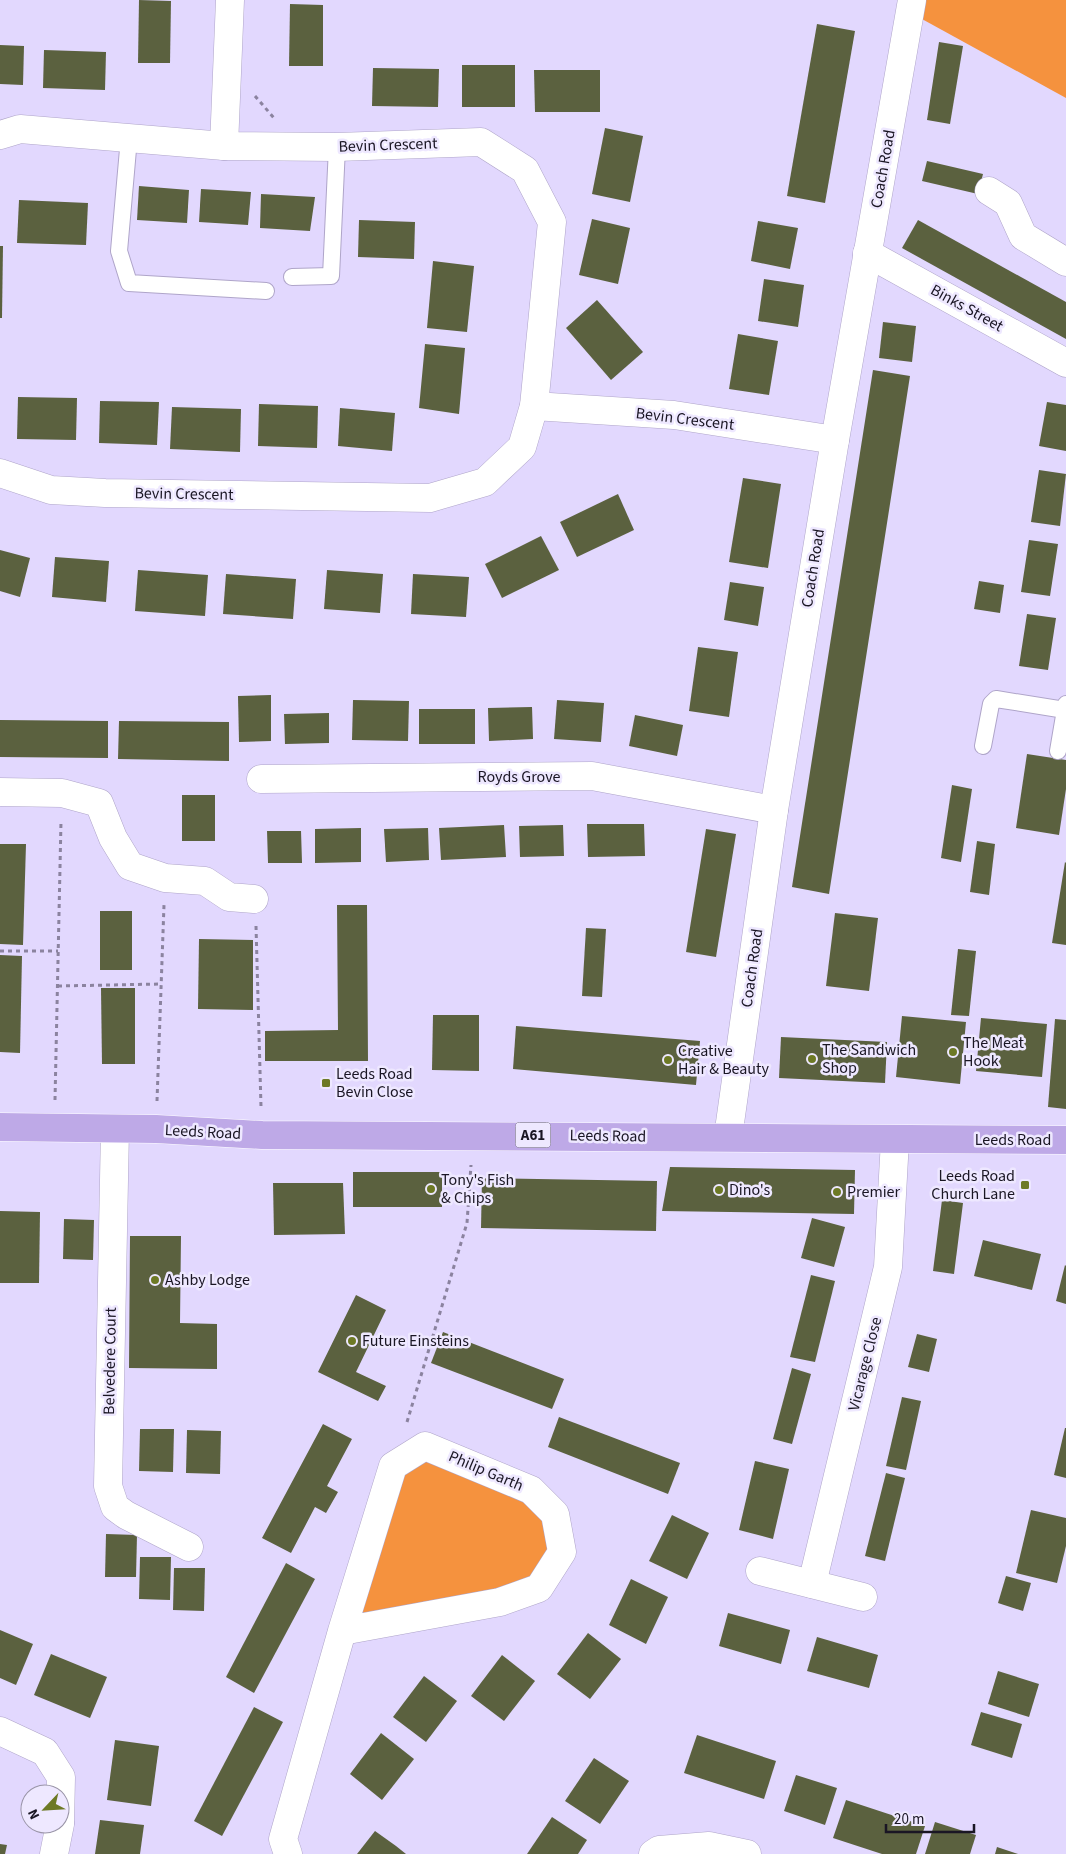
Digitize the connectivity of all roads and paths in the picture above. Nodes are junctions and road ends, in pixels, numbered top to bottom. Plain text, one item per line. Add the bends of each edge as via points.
1 (230, 0) edge
2 (912, 0) edge
3 (227, 63) junction
4 (0, 135) edge
5 (129, 138) junction
6 (224, 146) junction
7 (299, 147) junction
8 (337, 147) junction
9 (989, 191) dead end
10 (868, 254) junction
11 (1066, 262) edge
12 (292, 277) dead end
13 (266, 291) dead end
14 (1066, 363) edge
15 (534, 406) junction
16 (834, 440) junction
17 (0, 474) edge
18 (1065, 707) edge
19 (983, 746) dead end
20 (1058, 752) dead end
21 (261, 779) dead end
22 (0, 792) edge
23 (62, 793) junction
24 (774, 810) junction
25 (165, 878) junction
26 (254, 899) joint
27 (0, 951) edge
28 (58, 951) junction
29 (161, 984) junction
30 (58, 986) junction
31 (0, 1127) edge
32 (55, 1128) junction
33 (115, 1129) junction
34 (156, 1129) junction
35 (474, 1134) junction
36 (262, 1135) junction
37 (728, 1137) junction
38 (895, 1140) junction
39 (1066, 1140) edge
40 (393, 1466) junction
41 (189, 1547) dead end
42 (760, 1571) dead end
43 (812, 1584) junction
44 (863, 1597) dead end
45 (342, 1631) junction
46 (0, 1731) edge
47 (61, 1784) edge
48 (58, 1834) edge
49 (54, 1854) edge
50 (288, 1854) edge
51 (653, 1854) edge
52 (747, 1854) edge

1 - 3 street
2 - 10 street, Coach Road
3 - 6 street
3 - 7 path
4 - 5 street, Bevin Crescent via 20,129
5 - 6 street, Bevin Crescent
5 - 13 lane via 119,252 129,283
6 - 7 street, Bevin Crescent
7 - 8 street, Bevin Crescent
8 - 12 lane via 331,276
8 - 15 street, Bevin Crescent via 481,142 525,170 552,222
9 - 11 street via 1008,202 1023,236
10 - 14 street, Binks Street
10 - 16 street, Coach Road
15 - 16 street, Bevin Crescent via 674,416
15 - 17 street, Bevin Crescent via 522,448 485,482 430,498 51,490
16 - 24 street, Coach Road
18 - 19 lane via 996,699 991,704
18 - 20 lane
21 - 24 street, Royds Grove via 592,776
22 - 23 street
23 - 25 street via 99,803 113,838 130,866
23 - 28 path
24 - 37 street, Coach Road
25 - 26 street via 205,881 229,897
25 - 29 path
26 - 36 path via 258,943
27 - 28 path
28 - 30 path
29 - 30 path
29 - 34 path
30 - 32 path
31 - 32 main road, Leeds Road / A61
32 - 33 main road, Leeds Road / A61
33 - 34 main road, Leeds Road / A61
33 - 41 street, Belvedere Court via 108,1486 115,1507
34 - 36 main road, Leeds Road / A61
35 - 36 main road, Leeds Road / A61
35 - 37 main road, Leeds Road / A61
35 - 40 path via 467,1223
37 - 38 main road, Leeds Road / A61
38 - 39 main road, Leeds Road / A61
38 - 43 street, Vicarage Close via 888,1267
40 - 45 street
40 - 45 street, Philip Garth via 425,1446 532,1490 555,1514 562,1552 539,1588 500,1602
42 - 43 street
43 - 44 street
45 - 50 street via 283,1839
46 - 47 street via 45,1752 61,1777
48 - 49 street
51 - 52 street via 659,1850 709,1846

